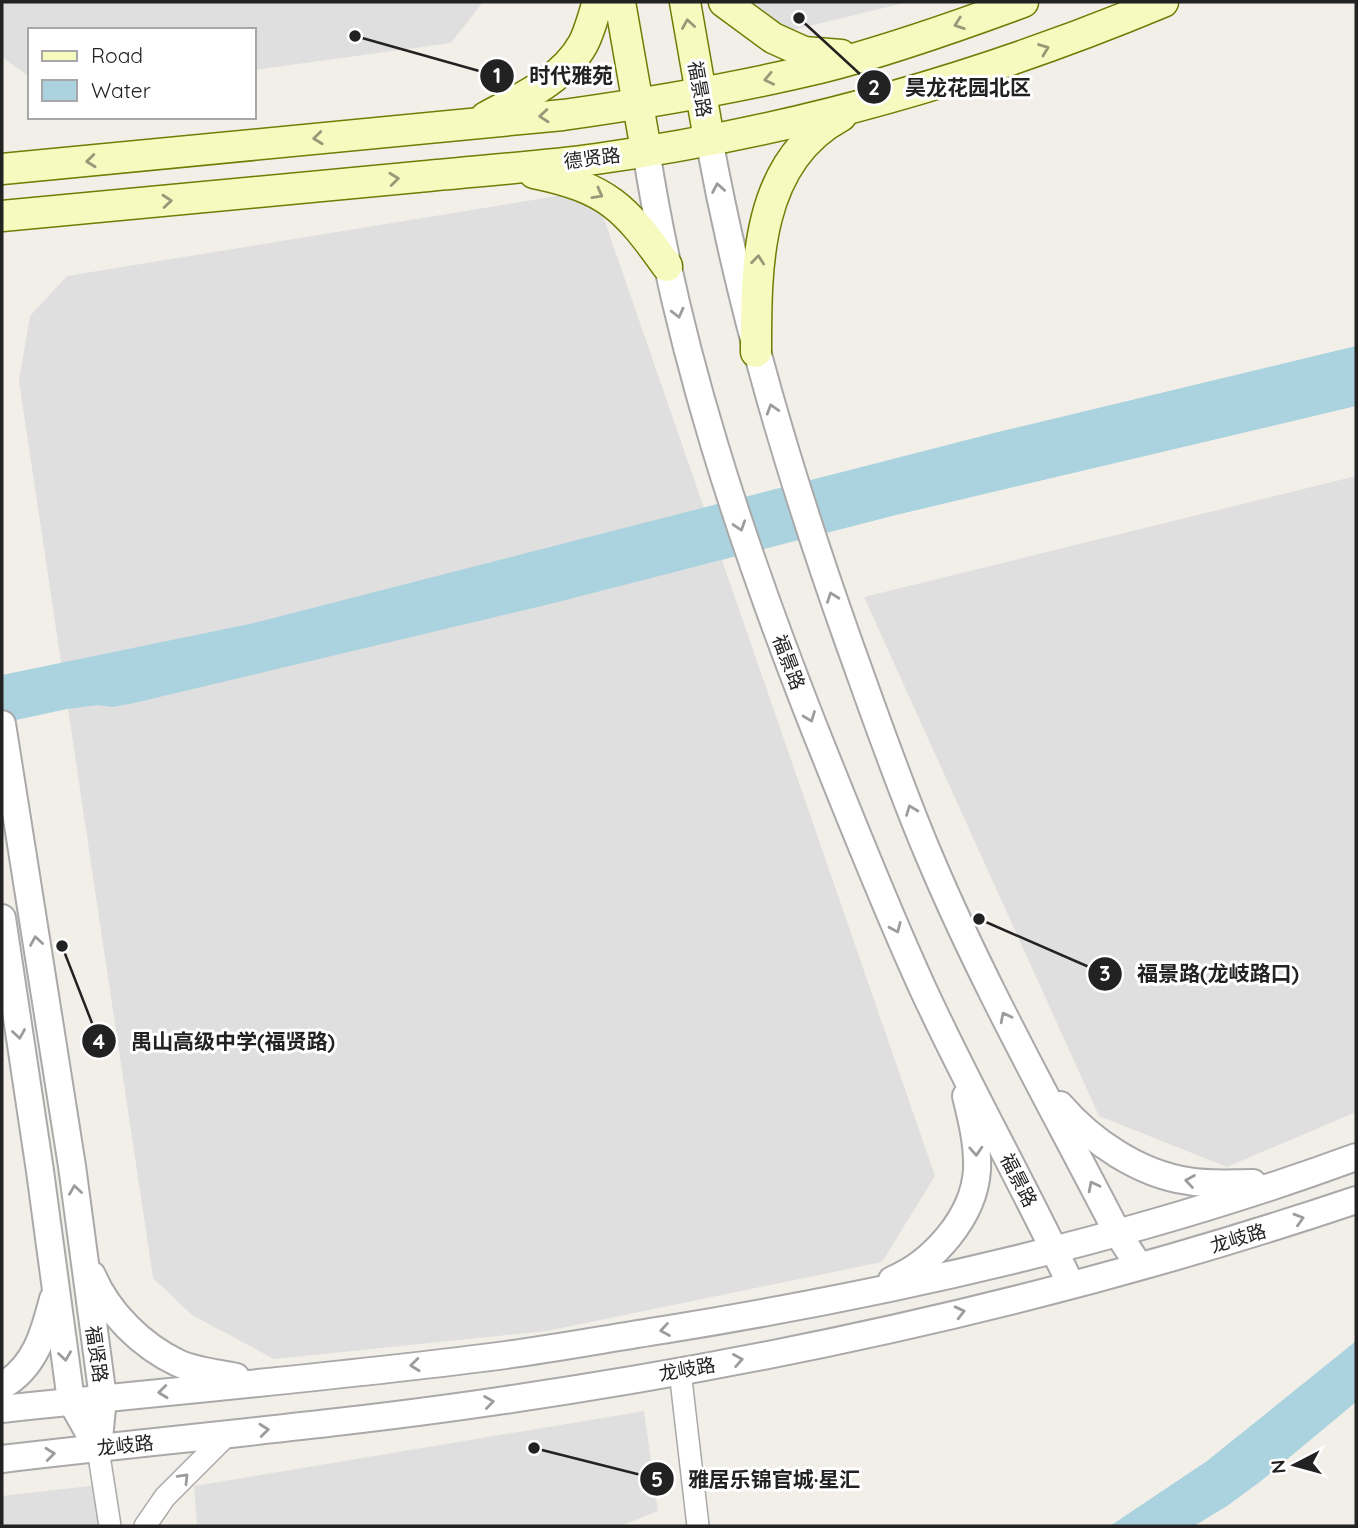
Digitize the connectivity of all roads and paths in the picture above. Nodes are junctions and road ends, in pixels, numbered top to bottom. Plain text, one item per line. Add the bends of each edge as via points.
1 (598, 2) edge
2 (620, 2) edge
3 (685, 2) edge
4 (724, 2) edge
5 (1023, 2) edge
6 (1163, 2) edge
7 (858, 57) junction
8 (700, 93) junction
9 (638, 104) junction
10 (857, 107) junction
11 (477, 122) junction
12 (709, 139) junction
13 (646, 150) junction
14 (2, 157) edge
15 (38, 166) junction
16 (510, 167) junction
17 (2, 169) edge
18 (40, 213) junction
19 (2, 216) edge
20 (2, 238) edge
21 (667, 266) junction
22 (756, 352) junction
23 (4, 735) edge
24 (2, 918) edge
25 (947, 1038) junction
26 (1037, 1078) junction
27 (1356, 1157) edge
28 (1283, 1182) junction
29 (1356, 1200) edge
30 (1116, 1232) junction
31 (1054, 1249) junction
32 (84, 1258) junction
33 (1139, 1266) junction
34 (1071, 1285) junction
35 (56, 1288) junction
36 (852, 1296) junction
37 (680, 1371) junction
38 (256, 1382) junction
39 (2, 1385) edge
40 (103, 1398) junction
41 (71, 1401) junction
42 (2, 1409) edge
43 (228, 1434) junction
44 (99, 1449) junction
45 (2, 1459) edge
46 (110, 1526) edge
47 (145, 1526) edge
48 (698, 1526) edge

1 - 11 main road via 583,45 554,78
2 - 9 main road, 福景路
8 -> 3 main road, 福景路
4 - 7 main road via 773,38 804,51
5 -> 7 main road
10 -> 6 main road, 德贤路 via 965,76
7 -> 8 main road
8 - 9 main road
8 - 12 main road, 福景路
9 -> 11 main road
9 - 13 main road, 福景路
10 - 12 main road, 德贤路
22 -> 10 main road via 759,253 771,201 785,172 822,126
11 -> 15 main road
12 - 13 main road, 德贤路
22 -> 12 street, 福景路
13 - 16 main road, 德贤路
13 - 21 street, 福景路
14 - 15 main road
15 - 17 main road
18 -> 16 main road, 德贤路
16 -> 21 main road via 589,188 612,202 630,217
18 - 19 main road, 德贤路
18 - 20 main road
21 -> 25 street, 福景路 via 693,374 751,562 877,884
26 -> 22 street, 福景路 via 929,858 883,740 814,545
32 -> 23 street, 福贤路
24 -> 35 street, 福贤路
25 - 31 street, 福景路
25 -> 36 street via 966,1094 976,1147 977,1172 967,1206 939,1248 905,1275
28 -> 26 street via 1213,1184 1158,1172 1098,1142
30 -> 26 street, 福景路
27 - 28 street, 龙岐路
28 - 30 street, 龙岐路
33 -> 29 street, 龙岐路
30 - 31 street, 龙岐路
30 - 33 street, 福景路
31 - 34 street, 福景路
31 - 36 street, 龙岐路
32 - 38 street via 111,1309 147,1345 180,1364
32 - 40 street, 福贤路
33 - 34 street, 龙岐路
37 -> 34 street, 龙岐路 via 926,1321
35 - 39 street via 43,1336 30,1362
35 -> 41 street, 福贤路
36 -> 38 street, 龙岐路 via 544,1349
43 -> 37 street, 龙岐路 via 503,1401
37 - 48 street
38 -> 40 street, 龙岐路
40 - 41 street, 龙岐路
40 - 44 street, 福贤路
41 - 42 street, 龙岐路
41 - 44 street, 福贤路
43 - 44 street, 龙岐路
47 -> 43 street via 165,1497
45 -> 44 street, 龙岐路
44 - 46 street

